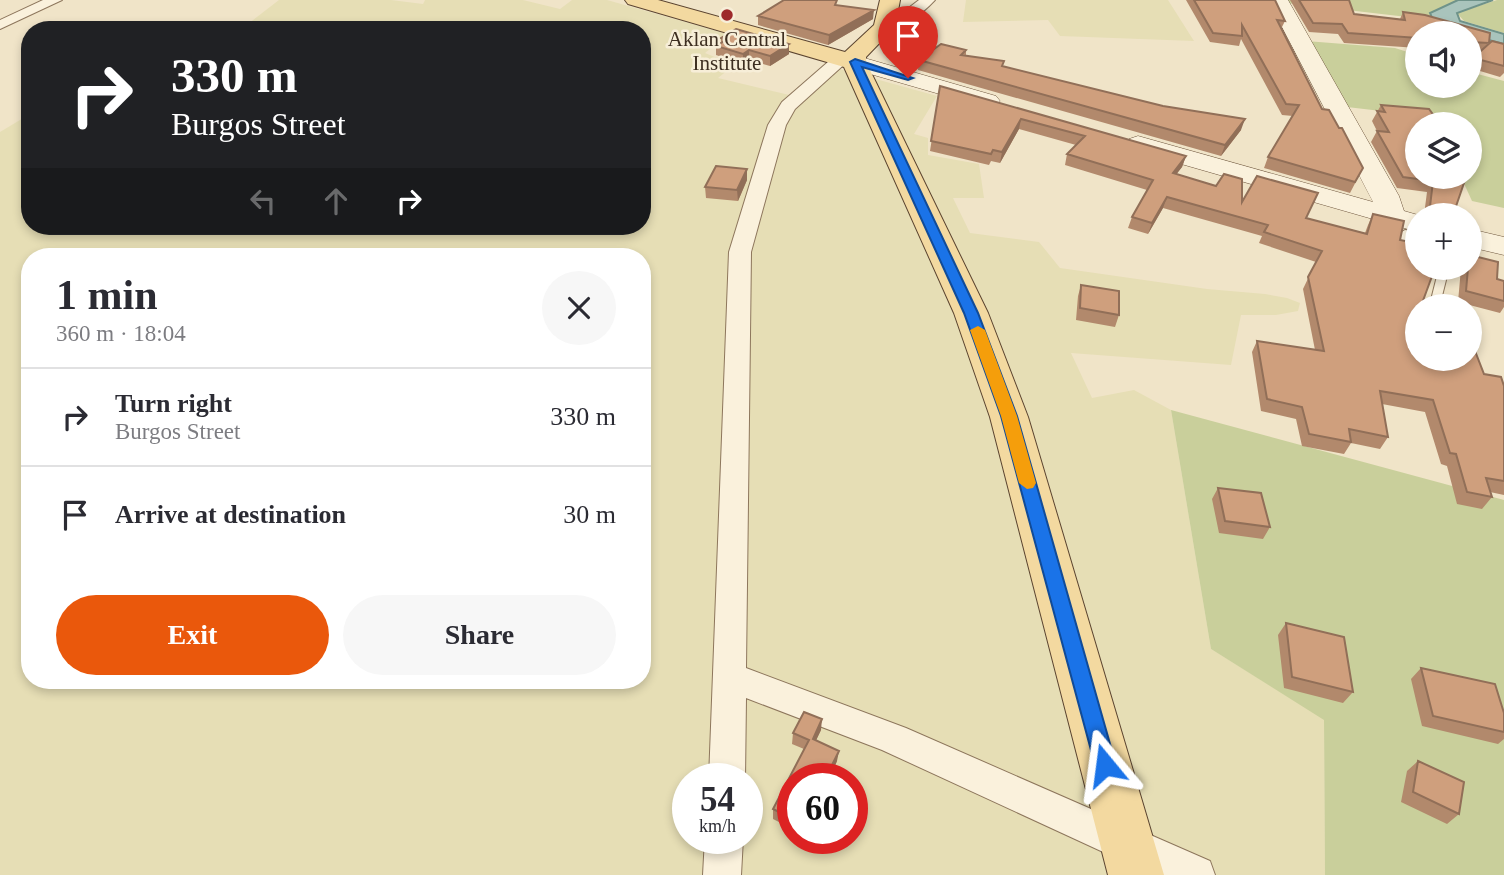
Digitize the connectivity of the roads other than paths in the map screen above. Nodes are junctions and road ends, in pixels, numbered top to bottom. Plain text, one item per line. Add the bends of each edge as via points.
1 (55, 0) edge
2 (635, 0) edge
3 (890, 0) edge
4 (928, 0) edge
5 (1278, 0) edge
6 (0, 25) edge
7 (884, 27) junction
8 (848, 60) junction
9 (1016, 109) edge
10 (1110, 136) edge
11 (1405, 221) edge
12 (1405, 233) edge
13 (1482, 240) edge
14 (1504, 246) edge
15 (1400, 248) edge
16 (731, 677) junction
17 (728, 763) edge
18 (723, 854) edge
19 (1132, 860) edge
20 (722, 875) edge
21 (1196, 875) edge

1 - 6 street
2 - 8 main road
3 - 7 main road
4 - 7 street
5 - 11 street via 1385,196
7 - 8 main road
8 - 9 street
8 - 16 street via 788,106 777,125 740,252
8 - 19 main road via 971,313 1009,416
10 - 11 street
12 - 15 lane
13 - 14 street
16 - 17 street
16 - 19 street via 894,739
18 - 20 street
19 - 21 street

